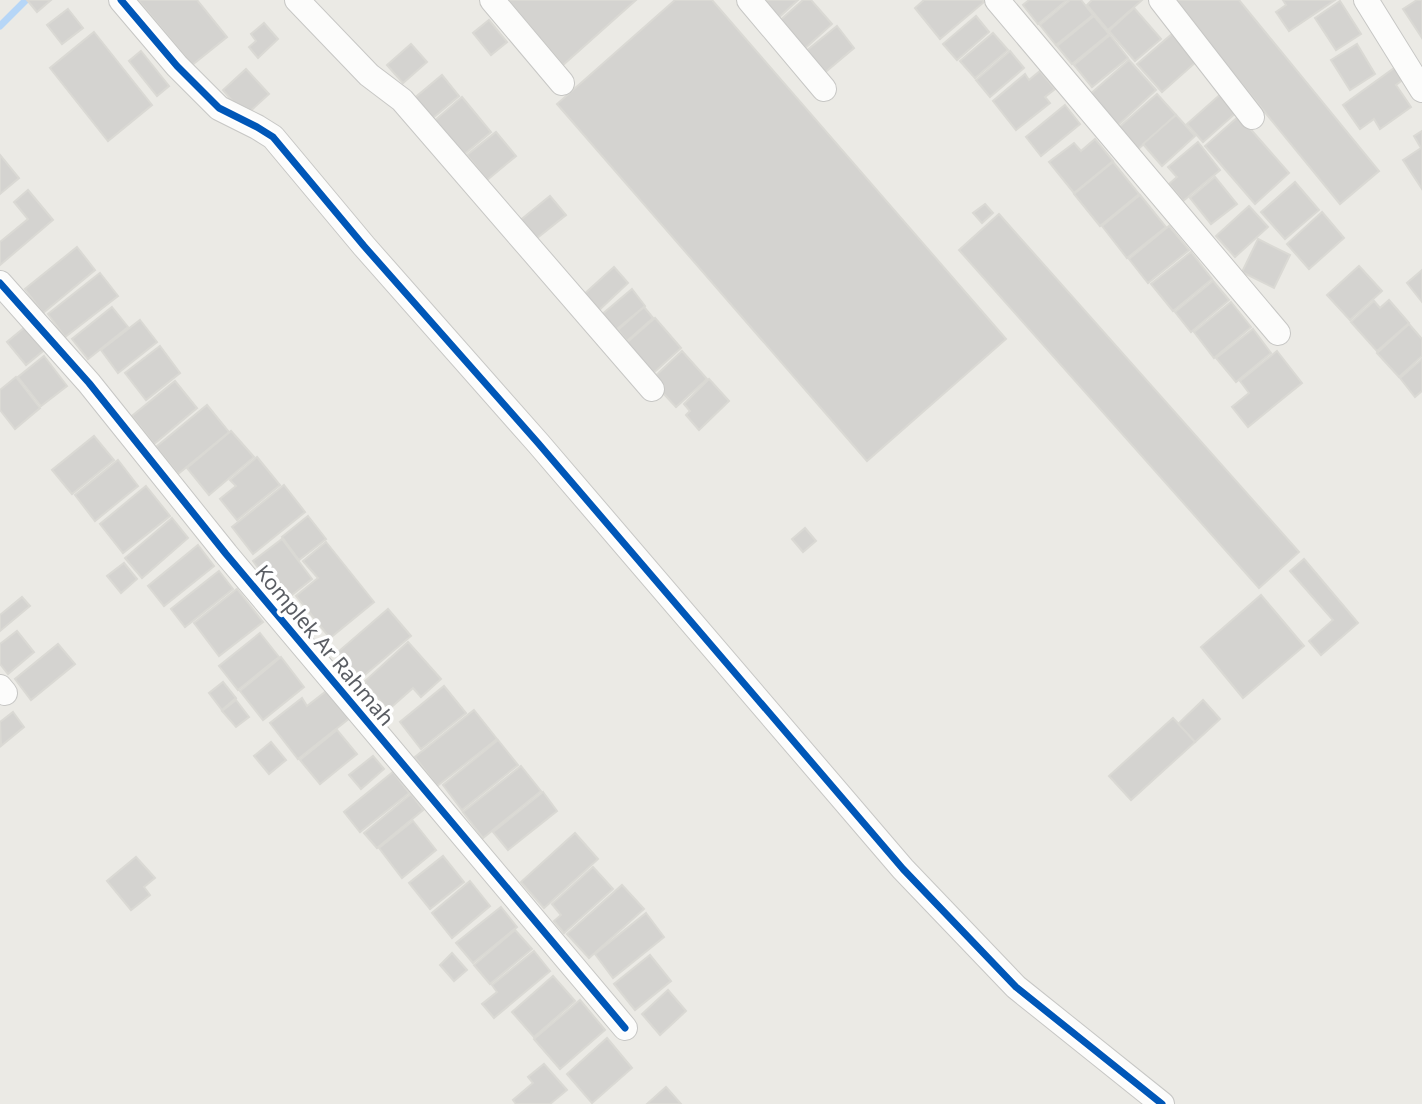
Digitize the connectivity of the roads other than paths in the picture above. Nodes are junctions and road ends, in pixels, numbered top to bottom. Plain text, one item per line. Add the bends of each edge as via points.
1 (121, 0) edge
2 (297, 0) edge
3 (492, 0) edge
4 (749, 0) edge
5 (997, 0) edge
6 (1161, 0) edge
7 (1366, 0) edge
8 (562, 83) dead end
9 (824, 89) dead end
10 (1422, 90) edge
11 (1252, 117) dead end
12 (0, 283) edge
13 (1278, 333) dead end
14 (652, 389) dead end
15 (625, 1028) dead end
16 (1162, 1104) edge

1 - 16 street via 219,108 273,137 903,869 1016,987
2 - 14 street via 369,75 402,100
3 - 8 street
4 - 9 street
5 - 13 street
6 - 11 street
7 - 10 street
12 - 15 street, Komplek Ar Rahmah via 89,383 226,554

